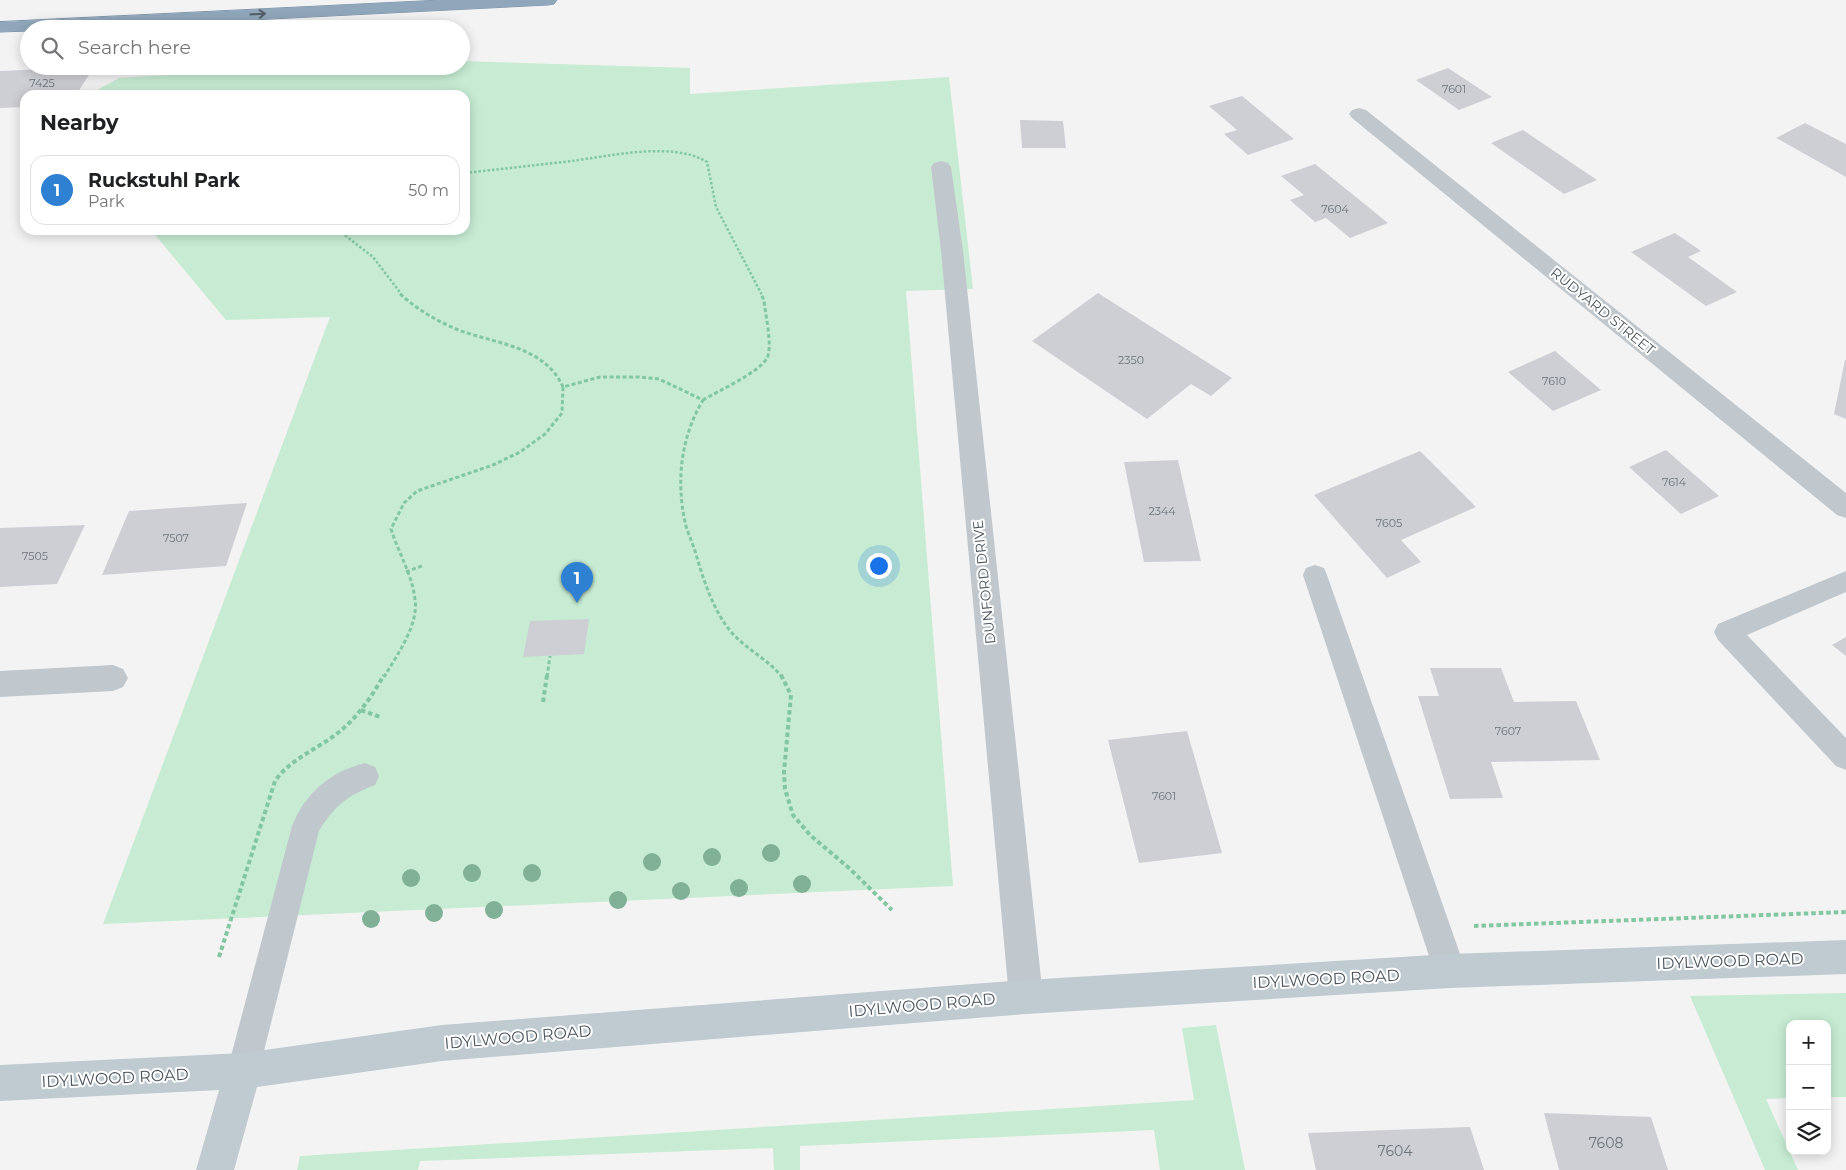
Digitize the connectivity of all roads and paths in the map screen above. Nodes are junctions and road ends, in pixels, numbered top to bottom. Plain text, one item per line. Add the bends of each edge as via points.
1 (548, 0) edge
2 (142, 20) edge
3 (20, 26) edge
4 (0, 27) edge
5 (1359, 114) dead end
6 (941, 167) dead end
7 (470, 172) edge
8 (344, 235) edge
9 (563, 386) junction
10 (703, 400) junction
11 (1846, 508) edge
12 (424, 565) dead end
13 (406, 572) junction
14 (1315, 575) dead end
15 (1846, 581) edge
16 (550, 656) dead end
17 (113, 678) dead end
18 (0, 684) edge
19 (543, 702) dead end
20 (361, 710) junction
21 (380, 717) dead end
22 (1846, 757) edge
23 (365, 776) dead end
24 (892, 910) dead end
25 (1846, 912) edge
26 (1479, 925) dead end
27 (219, 957) dead end
28 (1846, 957) edge
29 (1450, 972) junction
30 (1026, 997) junction
31 (243, 1071) junction
32 (0, 1083) edge
33 (215, 1170) edge

2 -> 1 highway
4 -> 3 highway
5 - 11 street, RUDYARD STREET
6 - 30 street, DUNFORD DRIVE
7 - 10 path via 655,152 693,156 707,162 716,208 764,300 769,344 767,358 757,368
8 - 9 path via 377,261 393,287 415,307 458,330 504,343 540,359 558,373
9 - 10 path via 600,377 639,377 659,379
9 - 13 path via 562,413 534,443 497,464 428,485 405,501 391,529
10 - 24 path via 688,426 682,466 685,522 700,571 717,612 729,629 778,672 790,690 784,779 786,799 792,814 808,836 843,862
12 - 13 path
13 - 20 path via 416,608 412,621 382,680
14 - 29 lane
15 - 22 lane via 1727,632
16 - 19 path
17 - 18 street
20 - 21 path
20 - 27 path via 341,730 282,771 275,781
23 - 31 lane via 340,785 322,800 306,826
25 - 26 path
28 - 29 main road, IDYLWOOD ROAD
29 - 30 main road, IDYLWOOD ROAD
30 - 31 main road, IDYLWOOD ROAD via 442,1043
31 - 32 main road, IDYLWOOD ROAD
31 - 33 main road

